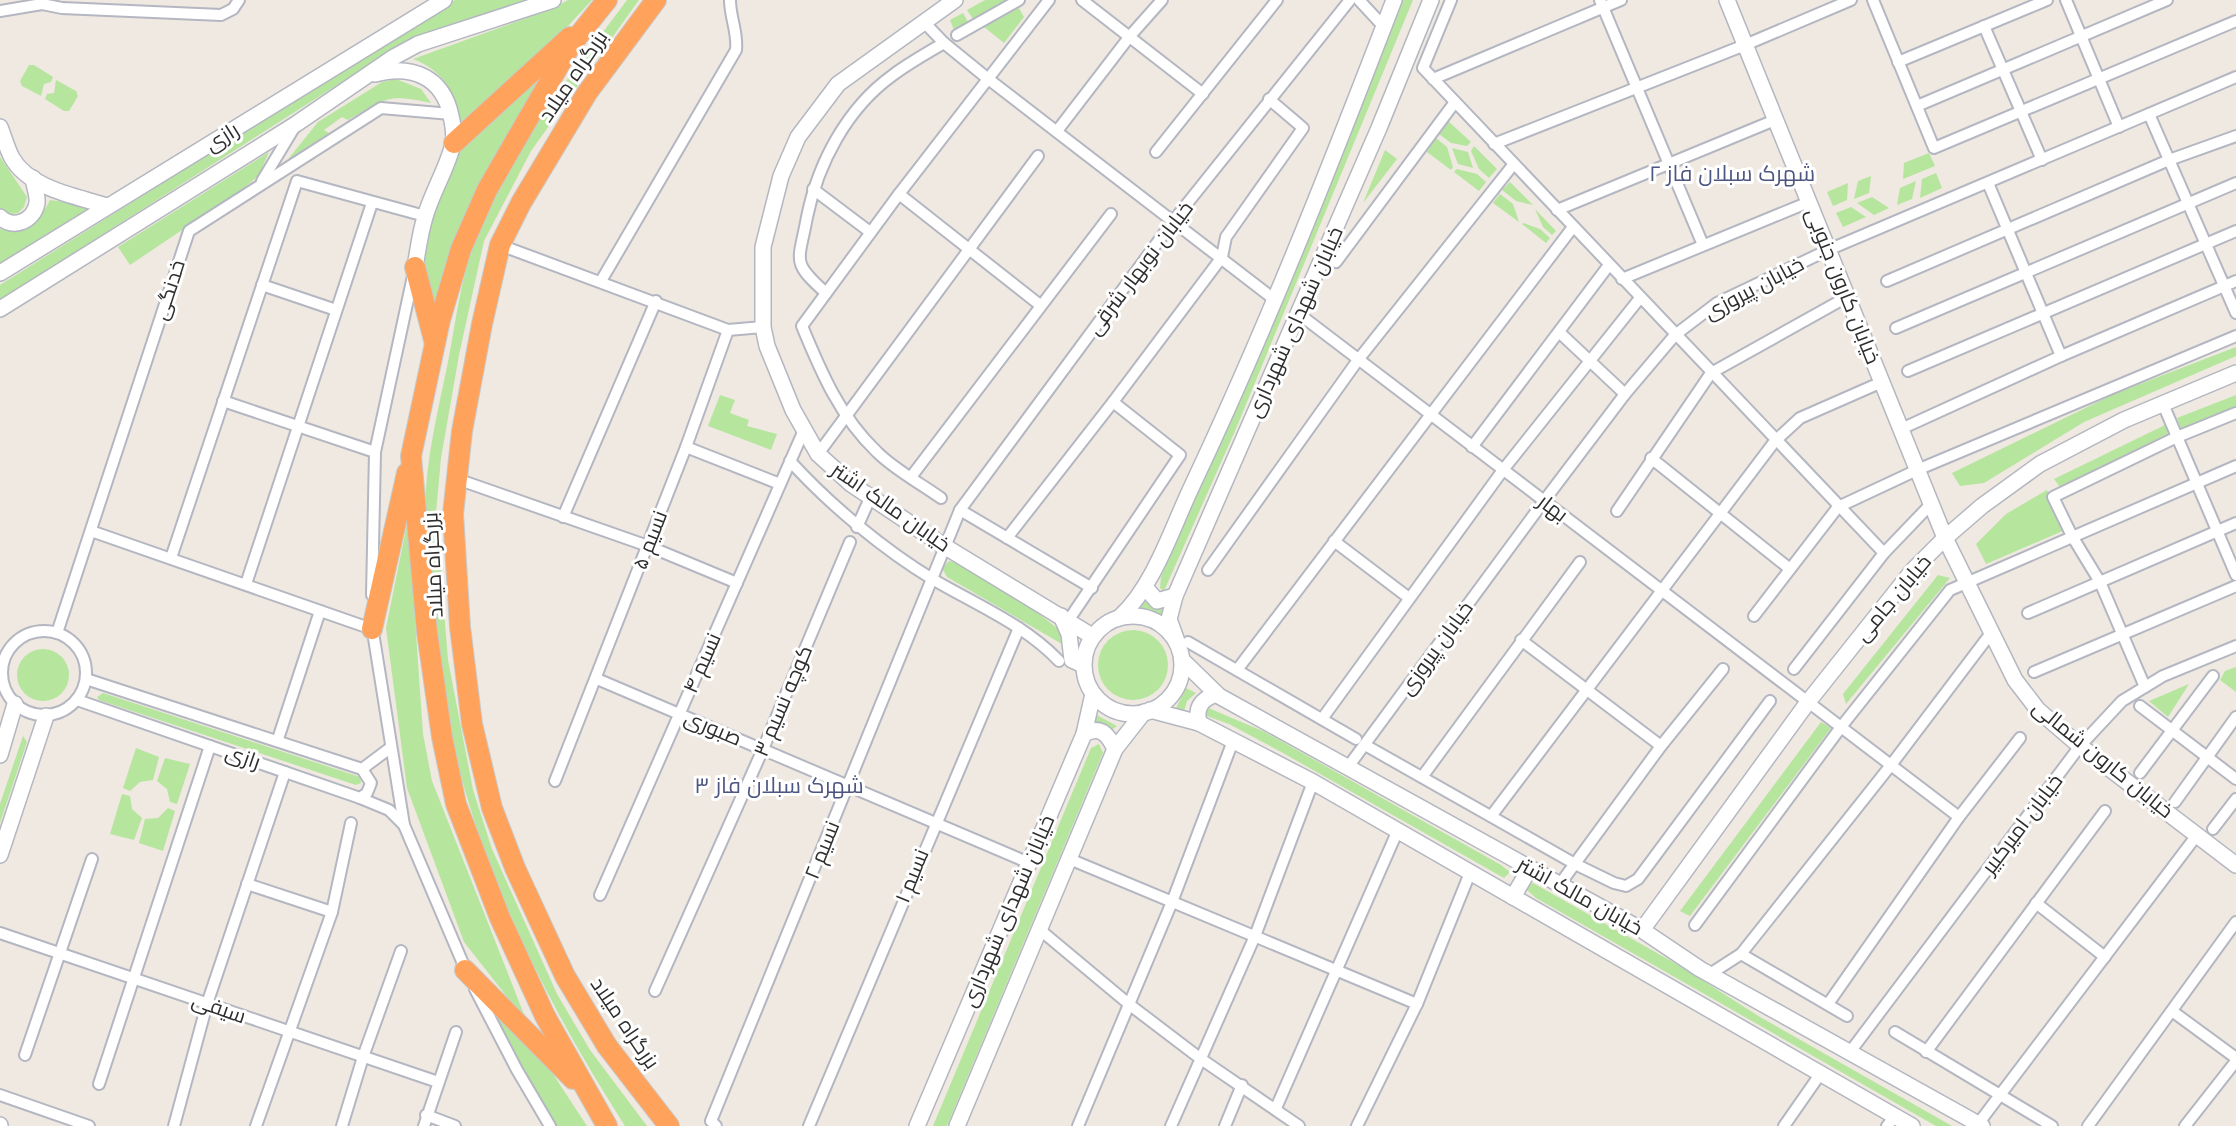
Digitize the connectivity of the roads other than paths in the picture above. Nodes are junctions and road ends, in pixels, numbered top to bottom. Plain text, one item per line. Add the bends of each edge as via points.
1 (239, 0) edge
2 (444, 0) edge
3 (553, 0) edge
4 (656, 0) edge
5 (730, 0) edge
6 (955, 0) edge
7 (1019, 0) edge
8 (1049, 0) edge
9 (1082, 0) edge
10 (1162, 0) edge
11 (1277, 0) edge
12 (1350, 0) edge
13 (1359, 0) edge
14 (1394, 0) edge
15 (1431, 0) edge
16 (1451, 0) edge
17 (1620, 0) edge
18 (1727, 0) edge
19 (1851, 0) edge
20 (1873, 0) edge
21 (2047, 0) edge
22 (2066, 0) edge
23 (2167, 0) edge
24 (1602, 4) edge
25 (603, 5) edge
26 (0, 11) edge
27 (923, 21) junction
28 (2236, 21) edge
29 (1984, 26) junction
30 (1384, 27) junction
31 (957, 35) dead end
32 (1130, 36) junction
33 (2081, 36) junction
34 (944, 43) junction
35 (1745, 45) junction
36 (1898, 62) junction
37 (2002, 70) junction
38 (363, 76) junction
39 (2236, 77) edge
40 (987, 78) junction
41 (1433, 79) junction
42 (2099, 79) junction
43 (1637, 88) junction
44 (1203, 94) junction
45 (1269, 99) junction
46 (1455, 102) junction
47 (1917, 106) junction
48 (2020, 112) junction
49 (451, 114) junction
50 (2149, 114) junction
51 (1775, 120) junction
52 (297, 124) junction
53 (0, 127) edge
54 (2119, 127) junction
55 (1057, 131) junction
56 (2236, 136) edge
57 (454, 143) junction
58 (1494, 144) junction
59 (1156, 152) dead end
60 (1038, 156) dead end
61 (2042, 160) junction
62 (2169, 160) junction
63 (1668, 163) junction
64 (1513, 165) junction
65 (33, 178) junction
66 (1988, 183) junction
67 (2236, 183) edge
68 (260, 184) junction
69 (813, 189) junction
70 (899, 194) junction
71 (1809, 202) junction
72 (372, 203) junction
73 (2188, 203) junction
74 (107, 206) junction
75 (1557, 210) junction
76 (1111, 214) dead end
77 (425, 216) junction
78 (0, 218) edge
79 (1174, 220) junction
80 (1573, 227) junction
81 (2007, 228) junction
82 (2236, 231) edge
83 (870, 232) junction
84 (2206, 244) junction
85 (501, 245) junction
86 (1703, 245) junction
87 (969, 249) junction
88 (1828, 250) junction
89 (1324, 256) junction
90 (1222, 257) junction
91 (1610, 265) junction
92 (415, 267) junction
93 (2026, 272) junction
94 (0, 273) edge
95 (1622, 279) junction
96 (601, 281) junction
97 (1887, 281) dead end
98 (2236, 281) edge
99 (262, 285) junction
100 (2224, 286) junction
101 (826, 293) junction
102 (1640, 297) junction
103 (1847, 297) junction
104 (1275, 300) junction
105 (656, 301) junction
106 (1040, 305) junction
107 (0, 309) edge
108 (336, 310) junction
109 (2043, 312) junction
110 (2236, 313) edge
111 (1299, 314) junction
112 (763, 327) junction
113 (1896, 328) dead end
114 (728, 330) junction
115 (1559, 332) junction
116 (1675, 335) junction
117 (2236, 336) edge
118 (435, 347) junction
119 (2061, 356) junction
120 (1358, 360) junction
121 (1590, 362) junction
122 (1908, 371) dead end
123 (1712, 373) junction
124 (2236, 373) edge
125 (1882, 382) junction
126 (1625, 394) junction
127 (224, 400) junction
128 (1113, 402) junction
129 (2163, 404) junction
130 (2236, 413) edge
131 (1431, 416) junction
132 (846, 417) junction
133 (298, 425) junction
134 (1901, 429) junction
135 (804, 430) junction
136 (2177, 437) junction
137 (1775, 441) junction
138 (686, 447) junction
139 (1472, 447) junction
140 (375, 452) junction
141 (818, 454) junction
142 (411, 456) junction
143 (1651, 458) junction
144 (790, 461) junction
145 (2236, 466) edge
146 (1503, 470) junction
147 (1917, 470) junction
148 (911, 477) junction
149 (457, 479) junction
150 (2197, 483) junction
151 (780, 484) junction
152 (871, 496) junction
153 (941, 498) dead end
154 (1544, 501) junction
155 (1931, 504) junction
156 (1838, 507) junction
157 (960, 510) junction
158 (1617, 511) dead end
159 (1720, 513) junction
160 (563, 516) junction
161 (2236, 523) edge
162 (857, 526) junction
163 (91, 531) junction
164 (2217, 531) junction
165 (2072, 536) junction
166 (1007, 538) junction
167 (1945, 538) junction
168 (1334, 541) junction
169 (850, 542) dead end
170 (648, 546) junction
171 (944, 546) junction
172 (1884, 553) junction
173 (171, 558) junction
174 (1580, 562) dead end
175 (1790, 569) junction
176 (1208, 570) dead end
177 (2236, 575) edge
178 (931, 578) junction
179 (1967, 582) junction
180 (2100, 582) junction
181 (737, 583) junction
182 (246, 584) junction
183 (2236, 586) edge
184 (1144, 587) junction
185 (1092, 588) junction
186 (1662, 591) junction
187 (1175, 596) junction
188 (1409, 598) junction
189 (320, 611) junction
190 (2028, 613) dead end
191 (1754, 616) dead end
192 (1120, 617) junction
193 (1065, 618) junction
194 (1019, 628) junction
195 (372, 629) junction
196 (57, 633) junction
197 (1991, 633) junction
198 (2122, 634) junction
199 (1092, 636) junction
200 (1521, 640) junction
201 (1183, 643) junction
202 (2236, 646) edge
203 (2, 659) edge
204 (1182, 660) junction
205 (1059, 661) dead end
206 (1083, 665) junction
207 (1723, 669) dead end
208 (1794, 669) dead end
209 (1237, 670) junction
210 (2034, 672) dead end
211 (2213, 676) dead end
212 (86, 679) junction
213 (597, 679) junction
214 (2145, 687) junction
215 (1586, 689) junction
216 (1093, 694) junction
217 (1216, 694) junction
218 (77, 700) junction
219 (1770, 700) dead end
220 (1808, 702) junction
221 (15, 705) junction
222 (2140, 706) dead end
223 (1147, 711) junction
224 (680, 714) junction
225 (46, 716) junction
226 (2236, 717) edge
227 (1322, 719) junction
228 (1199, 723) junction
229 (1841, 727) junction
230 (2172, 730) junction
231 (1084, 734) junction
232 (2020, 738) dead end
233 (278, 739) junction
234 (1233, 741) junction
235 (1360, 742) junction
236 (210, 746) junction
237 (1662, 746) junction
238 (2080, 746) junction
239 (390, 748) junction
240 (763, 749) junction
241 (1115, 749) junction
242 (0, 754) edge
243 (2207, 757) junction
244 (1891, 765) junction
245 (1348, 767) junction
246 (362, 769) junction
247 (285, 772) junction
248 (2140, 773) dead end
249 (1422, 777) junction
250 (2236, 779) edge
251 (555, 781) dead end
252 (1313, 782) junction
253 (849, 785) junction
254 (360, 798) junction
255 (2236, 799) edge
256 (2175, 802) dead end
257 (2105, 811) dead end
258 (1492, 815) junction
259 (1959, 817) junction
260 (935, 822) junction
261 (351, 823) dead end
262 (404, 825) junction
263 (1398, 830) junction
264 (2213, 830) dead end
265 (2197, 835) junction
266 (0, 855) edge
267 (1067, 858) junction
268 (92, 859) dead end
269 (1028, 862) junction
270 (1575, 864) junction
271 (2236, 865) edge
272 (1530, 868) junction
273 (1470, 873) junction
274 (248, 884) junction
275 (1560, 884) junction
276 (600, 895) dead end
277 (1513, 897) junction
278 (1172, 902) junction
279 (2036, 903) junction
280 (332, 912) junction
281 (2236, 922) edge
282 (1695, 925) dead end
283 (1039, 929) junction
284 (1642, 930) junction
285 (0, 933) edge
286 (1255, 936) junction
287 (401, 951) dead end
288 (58, 953) junction
289 (1741, 954) junction
290 (2105, 957) junction
291 (465, 970) junction
292 (1338, 970) junction
293 (1710, 974) junction
294 (134, 979) junction
295 (655, 992) dead end
296 (207, 1004) junction
297 (1417, 1004) junction
298 (1828, 1004) junction
299 (1130, 1005) junction
300 (2172, 1011) junction
301 (1847, 1016) dead end
302 (290, 1032) junction
303 (456, 1032) dead end
304 (1895, 1032) dead end
305 (1850, 1052) junction
306 (1926, 1053) junction
307 (25, 1055) dead end
308 (363, 1057) junction
309 (1201, 1059) junction
310 (2236, 1059) edge
311 (1821, 1073) junction
312 (438, 1082) junction
313 (99, 1084) dead end
314 (1242, 1085) junction
315 (0, 1095) edge
316 (1999, 1096) junction
317 (593, 1101) junction
318 (1276, 1108) junction
319 (425, 1121) edge
320 (1891, 1121) edge
321 (713, 1124) edge
322 (1973, 1124) edge
323 (89, 1126) edge
324 (174, 1126) edge
325 (256, 1126) edge
326 (342, 1126) edge
327 (455, 1126) edge
328 (550, 1126) edge
329 (607, 1126) edge
330 (669, 1126) edge
331 (809, 1126) edge
332 (917, 1126) edge
333 (957, 1126) edge
334 (1078, 1126) edge
335 (1171, 1126) edge
336 (1225, 1126) edge
337 (1299, 1126) edge
338 (1357, 1126) edge
339 (1784, 1126) edge
340 (1912, 1126) edge
341 (2052, 1126) edge
342 (2088, 1126) edge
343 (2185, 1126) edge

1 - 26 street via 233,9 221,15 42,4
2 - 74 street, رازی
3 - 38 street, رازی via 418,45
4 - 85 highway, بزرگراه میلاد via 587,93 521,203
5 - 96 street via 738,34 736,50
6 - 27 street, خیابان مالک اشتر
7 - 31 street
8 - 40 street
9 - 32 street
10 - 32 street
11 - 44 street
12 - 45 street, خیابان نوبهار شرقی
13 - 30 street
14 - 30 street, خیابان شهدای شهرداری
15 - 89 street, خیابان شهدای شهرداری
16 - 41 street via 1423,68
17 - 24 street
18 - 35 street, خیابان کارون جنوبی
19 - 35 street
20 - 36 street
21 - 29 street
22 - 33 street
23 - 33 street
24 - 41 street
24 - 43 street
25 - 57 highway
25 - 118 highway, بزرگراه میلاد via 571,45 486,190 461,249
27 - 34 street
27 - 112 street, خیابان مالک اشتر via 838,84 798,137 781,176 763,247
28 - 42 street
29 - 36 street
29 - 37 street
30 - 104 street, خیابان شهدای شهرداری
32 - 44 street
32 - 55 street
33 - 37 street
33 - 42 street
34 - 40 street
34 - 69 street via 892,75 873,93 828,151
35 - 43 street
35 - 51 street, خیابان کارون جنوبی
36 - 47 street
37 - 47 street
37 - 48 street
38 - 49 street via 411,71 437,84
38 - 52 street, رازی
39 - 50 street, خیابان پیروزی
40 - 55 street
40 - 70 street
41 - 46 street
42 - 48 street
42 - 54 street
43 - 58 street
43 - 63 street
44 - 59 street
45 - 79 street, خیابان نوبهار شرقی
45 - 90 street via 1303,128 1226,237
46 - 58 street
46 - 89 street via 1336,262
47 - 48 street via 1934,148
48 - 61 street
49 - 57 street
49 - 68 street, خدنگی via 381,108
50 - 54 street, خیابان پیروزی
50 - 62 street
51 - 63 street
51 - 71 street, خیابان کارون جنوبی
52 - 68 street
52 - 107 street, رازی
53 - 65 street via 12,158
54 - 61 street, خیابان پیروزی
55 - 79 street
56 - 62 street
57 - 77 street
58 - 64 street
60 - 87 street
61 - 66 street, خیابان پیروزی
62 - 73 street
62 - 81 street
63 - 75 street
63 - 86 street
64 - 75 street
64 - 120 street
65 - 74 street via 55,190
65 - 78 street via 37,203 31,217 12,224
66 - 81 street
66 - 88 street, خیابان پیروزی
67 - 73 street
68 - 163 street, خدنگی via 189,231
69 - 83 street
69 - 101 street via 800,266
70 - 83 street
70 - 87 street
71 - 86 street
71 - 88 street, خیابان کارون جنوبی
72 - 77 street
72 - 99 street via 297,181
72 - 108 street
73 - 84 street
73 - 93 street
74 - 94 street, رازی
75 - 80 street
76 - 106 street
77 - 92 street
79 - 90 street
79 - 157 street, خیابان نوبهار شرقی
80 - 91 street
80 - 131 street
81 - 93 street
81 - 97 street
82 - 84 street
83 - 101 street
84 - 100 street
84 - 109 street
85 - 96 street
85 - 149 highway, بزرگراه میلاد via 482,324
86 - 95 street
87 - 106 street
87 - 132 street
88 - 103 street, خیابان کارون جنوبی
88 - 116 street, خیابان پیروزی via 1717,303
89 - 111 street, خیابان شهدای شهرداری
90 - 104 street
90 - 128 street
91 - 95 street
91 - 115 street
92 - 118 highway
92 - 140 street
93 - 109 street
93 - 113 street
95 - 102 street
96 - 105 street
98 - 100 street
99 - 108 street
99 - 127 street
100 - 110 street
100 - 119 street
101 - 132 street via 802,326 827,387
102 - 116 street
102 - 121 street
103 - 123 street
103 - 125 street, خیابان کارون جنوبی
104 - 184 street, خیابان شهدای شهرداری
105 - 114 street
105 - 160 street
106 - 148 street
108 - 133 street
109 - 119 street
109 - 122 street
111 - 120 street, بهار
111 - 187 street, خیابان شهدای شهرداری
112 - 114 street
112 - 135 street, خیابان مالک اشتر via 776,372
114 - 138 street, نسیم ۵
115 - 121 street
115 - 139 street
116 - 123 street
116 - 126 street, خیابان پیروزی
117 - 147 street
118 - 142 highway, بزرگراه میلاد
119 - 134 street
120 - 131 street, بهار
120 - 176 street
121 - 126 street
121 - 146 street
123 - 137 street
123 - 143 street
124 - 129 street, خیابان جامی
125 - 134 street, خیابان کارون جنوبی
125 - 137 street via 1800,418
126 - 154 street, خیابان پیروزی
127 - 133 street
127 - 173 street
128 - 166 street
128 - 185 street via 1180,455
129 - 136 street
129 - 167 street, خیابان جامی via 2040,464
130 - 136 street
131 - 139 street, بهار
131 - 168 street
132 - 141 street
132 - 148 street via 878,453
133 - 140 street
133 - 182 street
134 - 147 street, خیابان کارون جنوبی
135 - 141 street, خیابان مالک اشتر
135 - 144 street, نسیم ۴
136 - 150 street
136 - 165 street via 2053,496
137 - 156 street
137 - 159 street
138 - 151 street
138 - 170 street, نسیم ۵
139 - 146 street, بهار
140 - 195 street
141 - 152 street, خیابان مالک اشتر
142 - 195 highway
142 - 317 highway, بزرگراه میلاد via 427,632 456,804 545,1016
143 - 158 street
143 - 159 street
144 - 151 street, نسیم ۴
144 - 162 street
145 - 150 street
146 - 154 street, بهار
146 - 188 street
147 - 155 street, خیابان کارون جنوبی
147 - 156 street
148 - 153 street
149 - 160 street
149 - 330 highway, بزرگراه میلاد via 453,514 460,627 472,724 492,808 565,976 607,1046
150 - 164 street
150 - 165 street
151 - 181 street, نسیم ۴
152 - 162 street
152 - 171 street, خیابان مالک اشتر
154 - 186 street, بهار
154 - 235 street, خیابان پیروزی
155 - 167 street, خیابان کارون جنوبی
155 - 172 street
156 - 172 street
156 - 175 street
157 - 166 street
157 - 171 street, خیابان نوبهار شرقی
159 - 175 street
159 - 186 street
160 - 170 street
161 - 164 street
162 - 178 street
163 - 173 street
163 - 196 street, خدنگی
164 - 177 street
164 - 180 street
165 - 179 street
165 - 180 street
166 - 185 street
167 - 179 street, خیابان کارون شمالی
167 - 220 street, خیابان جامی via 1913,570
168 - 188 street
168 - 209 street
169 - 240 street, کوچه نسیم ۳
170 - 181 street
170 - 213 street, نسیم ۵
171 - 178 street, نسیم ۲
171 - 193 street, خیابان مالک اشتر
172 - 208 street
173 - 182 street
174 - 200 street
175 - 191 street
178 - 194 street
178 - 253 street, نسیم ۲
179 - 197 street, خیابان کارون شمالی
179 - 229 street via 1950,590
180 - 190 street
180 - 198 street
181 - 224 street, نسیم ۴
182 - 189 street
183 - 198 street
184 - 187 street via 1157,601
184 - 192 street, خیابان شهدای شهرداری
185 - 193 street
186 - 215 street
186 - 220 street, بهار
187 - 201 street, خیابان شهدای شهرداری via 1169,619
188 - 227 street
189 - 195 street
189 - 233 street
192 - 199 street
192 - 201 street via 1137,615 1154,620
193 - 199 street, خیابان مالک اشتر
193 - 206 street via 1072,660
194 - 205 street via 1041,642
194 - 260 street, نسیم ۱
195 - 239 street
196 - 203 street via 31,633
196 - 212 street via 80,650 86,664
197 - 238 street, خیابان کارون شمالی via 2025,696
197 - 244 street
198 - 210 street
198 - 214 street
199 - 206 street
200 - 215 street
200 - 249 street
201 - 204 street
201 - 209 street
202 - 214 street, خیابان امیرکبیر
203 - 221 street via 3,684
204 - 217 street, خیابان مالک اشتر
204 - 223 street via 1173,693
206 - 216 street
207 - 237 street
209 - 227 street
211 - 230 street
212 - 218 street
212 - 233 street, رازی
213 - 224 street, صبوری
213 - 251 street, نسیم ۵
214 - 238 street, خیابان امیرکبیر via 2117,705
215 - 237 street
215 - 258 street
216 - 223 street via 1118,712
216 - 231 street, خیابان شهدای شهرداری
217 - 228 street via 1199,705
217 - 245 street, خیابان مالک اشتر
218 - 225 street
218 - 236 street, رازی
219 - 270 street via 1638,879 1626,886
220 - 229 street, بهار
220 - 284 street, خیابان جامی
221 - 225 street
221 - 242 street
222 - 230 street
223 - 228 street, خیابان مالک اشتر
223 - 241 street, خیابان شهدای شهرداری
224 - 240 street, صبوری
224 - 276 street, نسیم ۴
225 - 266 street
226 - 243 street
227 - 235 street
228 - 234 street, خیابان مالک اشتر
229 - 244 street, بهار
229 - 282 street
230 - 243 street
230 - 248 street
231 - 241 street via 1095,729 1101,731
231 - 269 street, خیابان شهدای شهرداری
232 - 259 street
233 - 246 street, رازی
234 - 252 street, خیابان مالک اشتر
234 - 278 street
235 - 245 street, خیابان پیروزی
235 - 249 street
236 - 247 street, رازی
236 - 294 street
237 - 270 street
238 - 265 street, خیابان کارون شمالی
238 - 305 street, خیابان امیرکبیر
239 - 246 street
239 - 262 street
240 - 253 street, صبوری
240 - 295 street, کوچه نسیم ۳
241 - 267 street, خیابان شهدای شهرداری
243 - 250 street
243 - 256 street
244 - 259 street, بهار
244 - 289 street
245 - 272 street, خیابان مالک اشتر
246 - 254 street via 371,783
247 - 254 street, رازی
247 - 274 street
249 - 258 street
252 - 263 street, خیابان مالک اشتر
252 - 286 street
253 - 260 street, صبوری
253 - 321 street, نسیم ۲
254 - 262 street, رازی via 389,810
255 - 264 street
257 - 279 street
258 - 270 street
259 - 298 street
260 - 269 street, صبوری
260 - 331 street, نسیم ۱
261 - 280 street
262 - 291 street
263 - 273 street, خیابان مالک اشتر
263 - 292 street
265 - 271 street, خیابان کارون شمالی
265 - 290 street
267 - 278 street
267 - 283 street, خیابان شهدای شهرداری
268 - 288 street
269 - 332 street, خیابان شهدای شهرداری
270 - 275 street
272 - 275 street, خیابان مالک اشتر
272 - 277 street
273 - 277 street, خیابان مالک اشتر
273 - 297 street
274 - 280 street
274 - 296 street
275 - 284 street, خیابان مالک اشتر
277 - 311 street, خیابان مالک اشتر
278 - 286 street
278 - 299 street
279 - 290 street
279 - 306 street
280 - 302 street
281 - 300 street
283 - 299 street
283 - 333 street, خیابان شهدای شهرداری
284 - 293 street, خیابان مالک اشتر
285 - 288 street, سیفی
286 - 292 street
286 - 309 street
287 - 308 street
288 - 294 street, سیفی
288 - 307 street
289 - 293 street
289 - 298 street
290 - 316 street
291 - 317 highway
291 - 328 street
292 - 297 street
292 - 318 street
293 - 305 street, خیابان مالک اشتر
294 - 296 street, سیفی
294 - 313 street
296 - 302 street, سیفی
296 - 324 street
297 - 338 street
298 - 301 street
299 - 309 street
299 - 334 street
300 - 310 street
300 - 342 street
302 - 308 street, سیفی
302 - 325 street
303 - 312 street
304 - 306 street
305 - 322 street, خیابان مالک اشتر
306 - 316 street
308 - 312 street, سیفی
308 - 326 street
309 - 314 street
309 - 335 street
310 - 343 street
311 - 320 street, خیابان مالک اشتر
311 - 339 street
312 - 319 street
314 - 318 street
314 - 336 street
315 - 323 street
316 - 322 street
316 - 341 street
317 - 329 highway, بزرگراه میلاد
318 - 337 street
319 - 327 street
320 - 340 street, خیابان مالک اشتر

